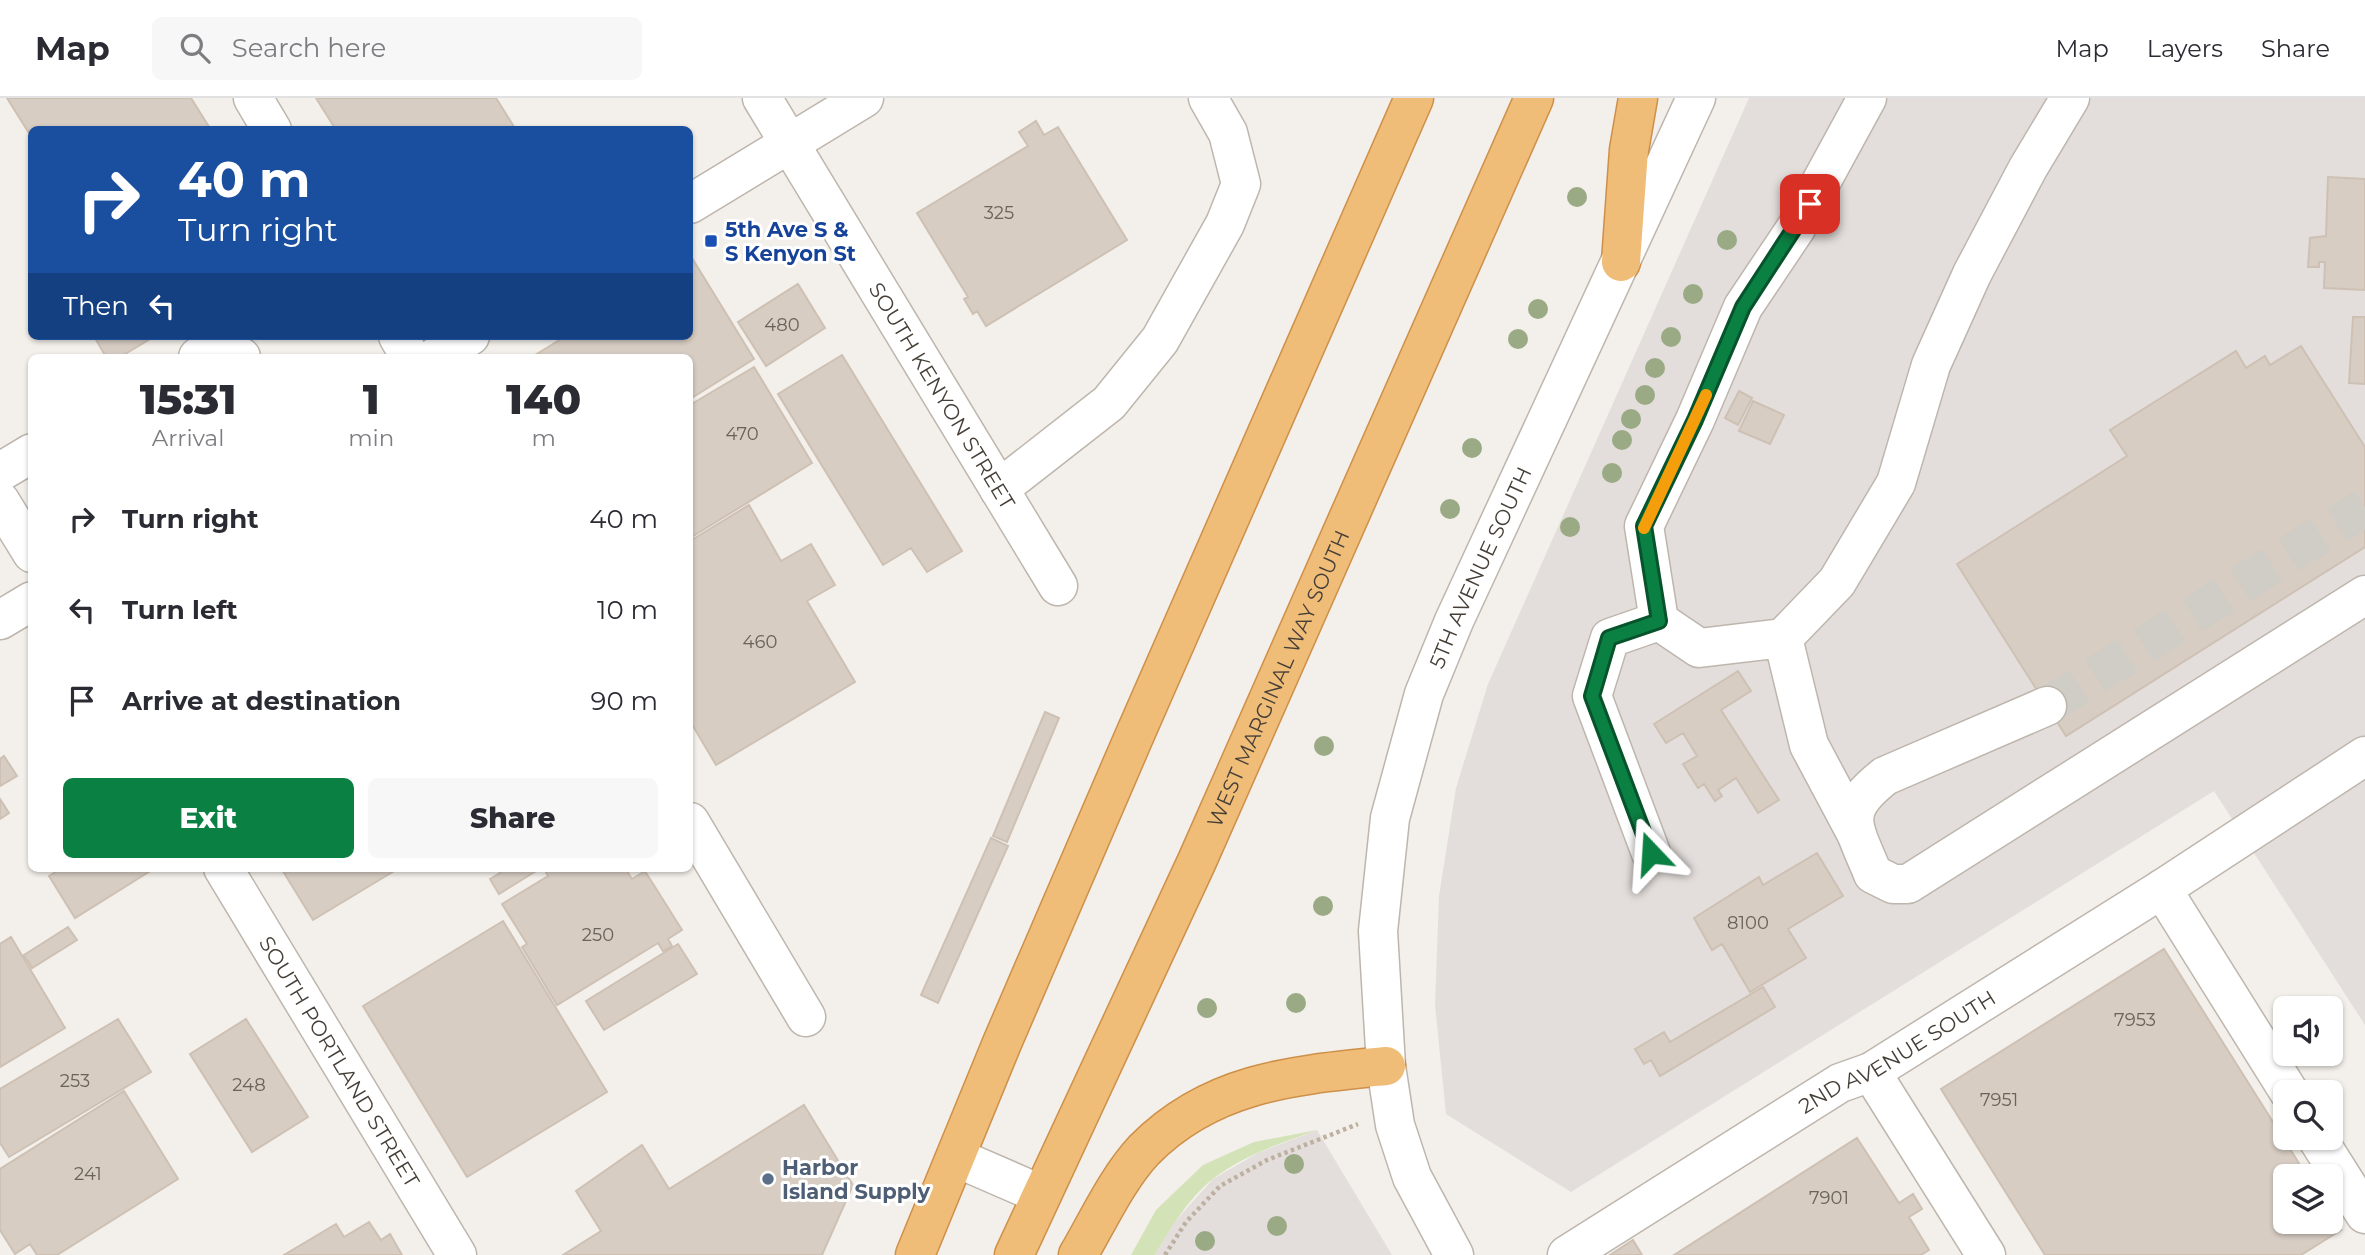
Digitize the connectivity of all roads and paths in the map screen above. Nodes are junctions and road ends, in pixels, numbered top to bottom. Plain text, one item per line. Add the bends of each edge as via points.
1 (253, 98) edge
2 (762, 98) edge
3 (864, 98) edge
4 (1208, 98) edge
5 (1414, 98) edge
6 (1534, 98) edge
7 (1638, 98) edge
8 (1696, 98) edge
9 (1867, 98) edge
10 (2070, 98) edge
11 (270, 126) edge
12 (790, 144) junction
13 (693, 202) edge
14 (1621, 262) junction
15 (463, 340) edge
16 (210, 354) edge
17 (231, 354) edge
18 (440, 354) edge
19 (28, 455) edge
20 (0, 472) edge
21 (999, 488) junction
22 (0, 500) edge
23 (28, 546) edge
24 (1058, 586) dead end
25 (2365, 595) edge
26 (28, 603) edge
27 (0, 620) edge
28 (1659, 621) junction
29 (1783, 638) junction
30 (2047, 706) tunnel mouth
31 (2365, 756) edge
32 (693, 827) edge
33 (1857, 835) junction
34 (1651, 853) dead end
35 (225, 872) edge
36 (2162, 889) junction
37 (806, 1017) dead end
38 (1386, 1066) junction
39 (1871, 1072) junction
40 (2281, 1080) edge
41 (1339, 1132) dead end
42 (2325, 1150) edge
43 (957, 1158) junction
44 (1040, 1194) junction
45 (2365, 1214) edge
46 (457, 1255) edge
47 (915, 1255) edge
48 (1014, 1255) edge
49 (1078, 1255) edge
50 (1165, 1255) edge
51 (1454, 1255) edge
52 (1567, 1255) edge
53 (1986, 1255) edge

1 - 11 street
2 - 12 street, SOUTH KENYON STREET
3 - 12 street
4 - 21 street via 1228,132 1241,184 1225,224 1160,340 1109,403
5 - 43 highway via 1002,1043
6 - 44 highway, WEST MARGINAL WAY SOUTH via 1197,861
7 - 14 highway via 1629,150
8 - 14 street, 5TH AVENUE SOUTH
9 - 28 street via 1796,228 1743,307 1644,526
10 - 29 street via 1972,274 1931,365 1896,483 1837,582
12 - 13 street
12 - 21 street, SOUTH KENYON STREET
14 - 38 street, 5TH AVENUE SOUTH via 1424,694 1390,818 1379,918
15 - 18 street
16 - 17 street
19 - 20 street
21 - 24 street, SOUTH KENYON STREET
22 - 23 street
25 - 33 street via 1908,884 1892,884 1873,874
26 - 27 street
28 - 29 street via 1699,648
28 - 34 street via 1609,638 1592,696
29 - 33 street via 1809,745
30 - 33 street via 1885,776 1863,793 1853,816
31 - 36 street, 2ND AVENUE SOUTH
32 - 37 street
35 - 46 street, SOUTH PORTLAND STREET
36 - 39 street, 2ND AVENUE SOUTH
36 - 40 street
38 - 49 highway via 1283,1077 1198,1108 1143,1152
38 - 51 street via 1395,1125 1412,1177
39 - 52 street, 2ND AVENUE SOUTH via 1840,1083
39 - 53 street
41 - 50 path via 1267,1160 1220,1186 1186,1222
42 - 45 street
43 - 44 street
43 - 47 highway
44 - 48 highway, WEST MARGINAL WAY SOUTH

